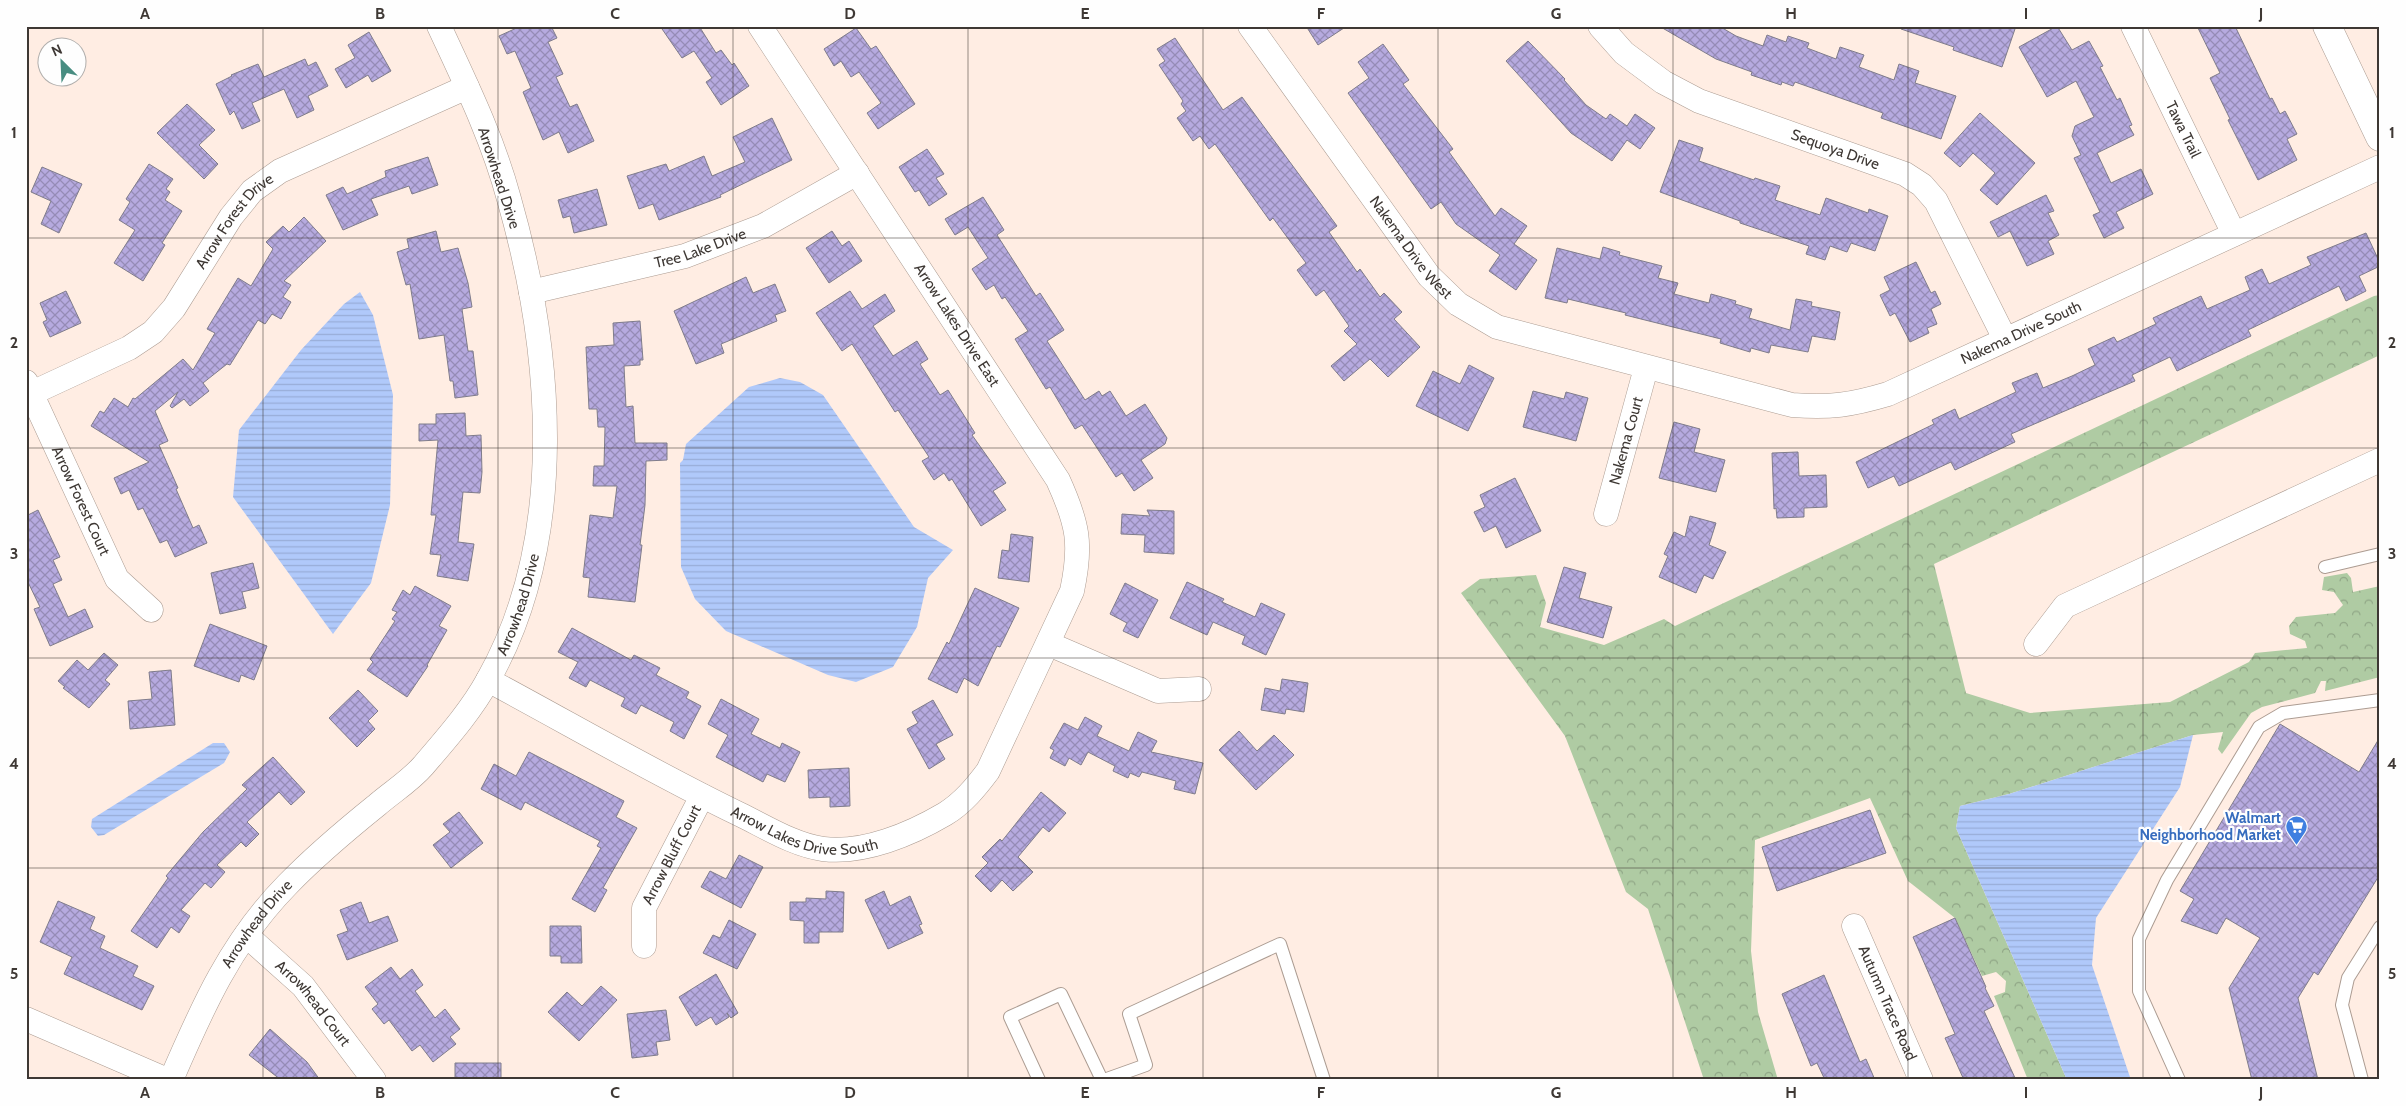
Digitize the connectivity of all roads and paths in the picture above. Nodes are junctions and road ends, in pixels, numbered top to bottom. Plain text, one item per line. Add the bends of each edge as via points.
1 (439, 26) edge
2 (760, 26) edge
3 (1250, 26) edge
4 (1600, 26) edge
5 (2133, 26) edge
6 (2327, 26) edge
7 (467, 87) junction
8 (2378, 128) edge
9 (2380, 167) edge
10 (857, 173) junction
11 (2234, 234) junction
12 (531, 292) junction
13 (2005, 339) junction
14 (1646, 368) junction
15 (29, 387) edge
16 (2380, 460) edge
17 (1606, 514) dead end
18 (2380, 554) edge
19 (2325, 567) dead end
20 (151, 610) dead end
21 (1048, 644) junction
22 (2036, 644) dead end
23 (488, 680) junction
24 (1199, 689) dead end
25 (2380, 700) edge
26 (702, 796) junction
27 (1854, 926) dead end
28 (2380, 927) edge
29 (246, 935) junction
30 (644, 946) dead end
31 (26, 1018) edge
32 (167, 1080) edge
33 (171, 1080) edge
34 (374, 1080) edge
35 (1039, 1080) edge
36 (1103, 1080) edge
37 (1324, 1080) edge
38 (1921, 1080) edge
39 (2179, 1080) edge
40 (2362, 1080) edge

1 - 7 street, Arrowhead Drive
2 - 10 street, Arrow Lakes Drive East
3 - 14 street, Nakema Drive West via 1429,276 1458,304 1497,327
4 - 13 street, Sequoya Drive via 1624,53 1655,77 1699,101 1906,174 1922,185 1936,201
5 - 11 street, Tawa Trail
6 - 8 main road
7 - 12 street, Arrowhead Drive via 509,198
7 - 15 street, Arrow Forest Drive via 280,171 252,191 231,217 174,308 153,332 129,348
9 - 11 street, Nakema Drive South
10 - 12 street, Tree Lake Drive via 762,226 685,256
10 - 21 street, Arrow Lakes Drive East via 1058,480 1069,503 1077,532 1078,561 1072,591
11 - 13 street, Nakema Drive South
12 - 23 street, Arrowhead Drive via 544,393 544,482 531,568 515,622
13 - 14 street, Nakema Drive South via 1888,394 1856,404 1824,408 1792,405
14 - 17 street, Nakema Court
15 - 20 street, Arrow Forest Court via 117,578
16 - 22 street via 2066,606
18 - 19 lane
21 - 24 street via 1158,690
21 - 26 street, Arrow Lakes Drive South via 988,771 971,793 946,813 883,842 852,849 823,848 799,842
23 - 26 street, Arrow Lakes Drive South
23 - 29 street, Arrowhead Drive via 449,736 420,770 342,834 286,886
25 - 39 lane via 2283,713 2259,727 2167,880 2139,939 2139,990
26 - 30 street, Arrow Bluff Court via 644,908
27 - 38 street, Autumn Trace Road
28 - 40 lane via 2348,978 2342,1005
29 - 33 street, Arrowhead Drive via 207,996
29 - 34 street, Arrowhead Court via 303,986
31 - 32 street
35 - 36 lane via 1010,1017 1061,994
36 - 37 lane via 1146,1065 1129,1014 1280,944

